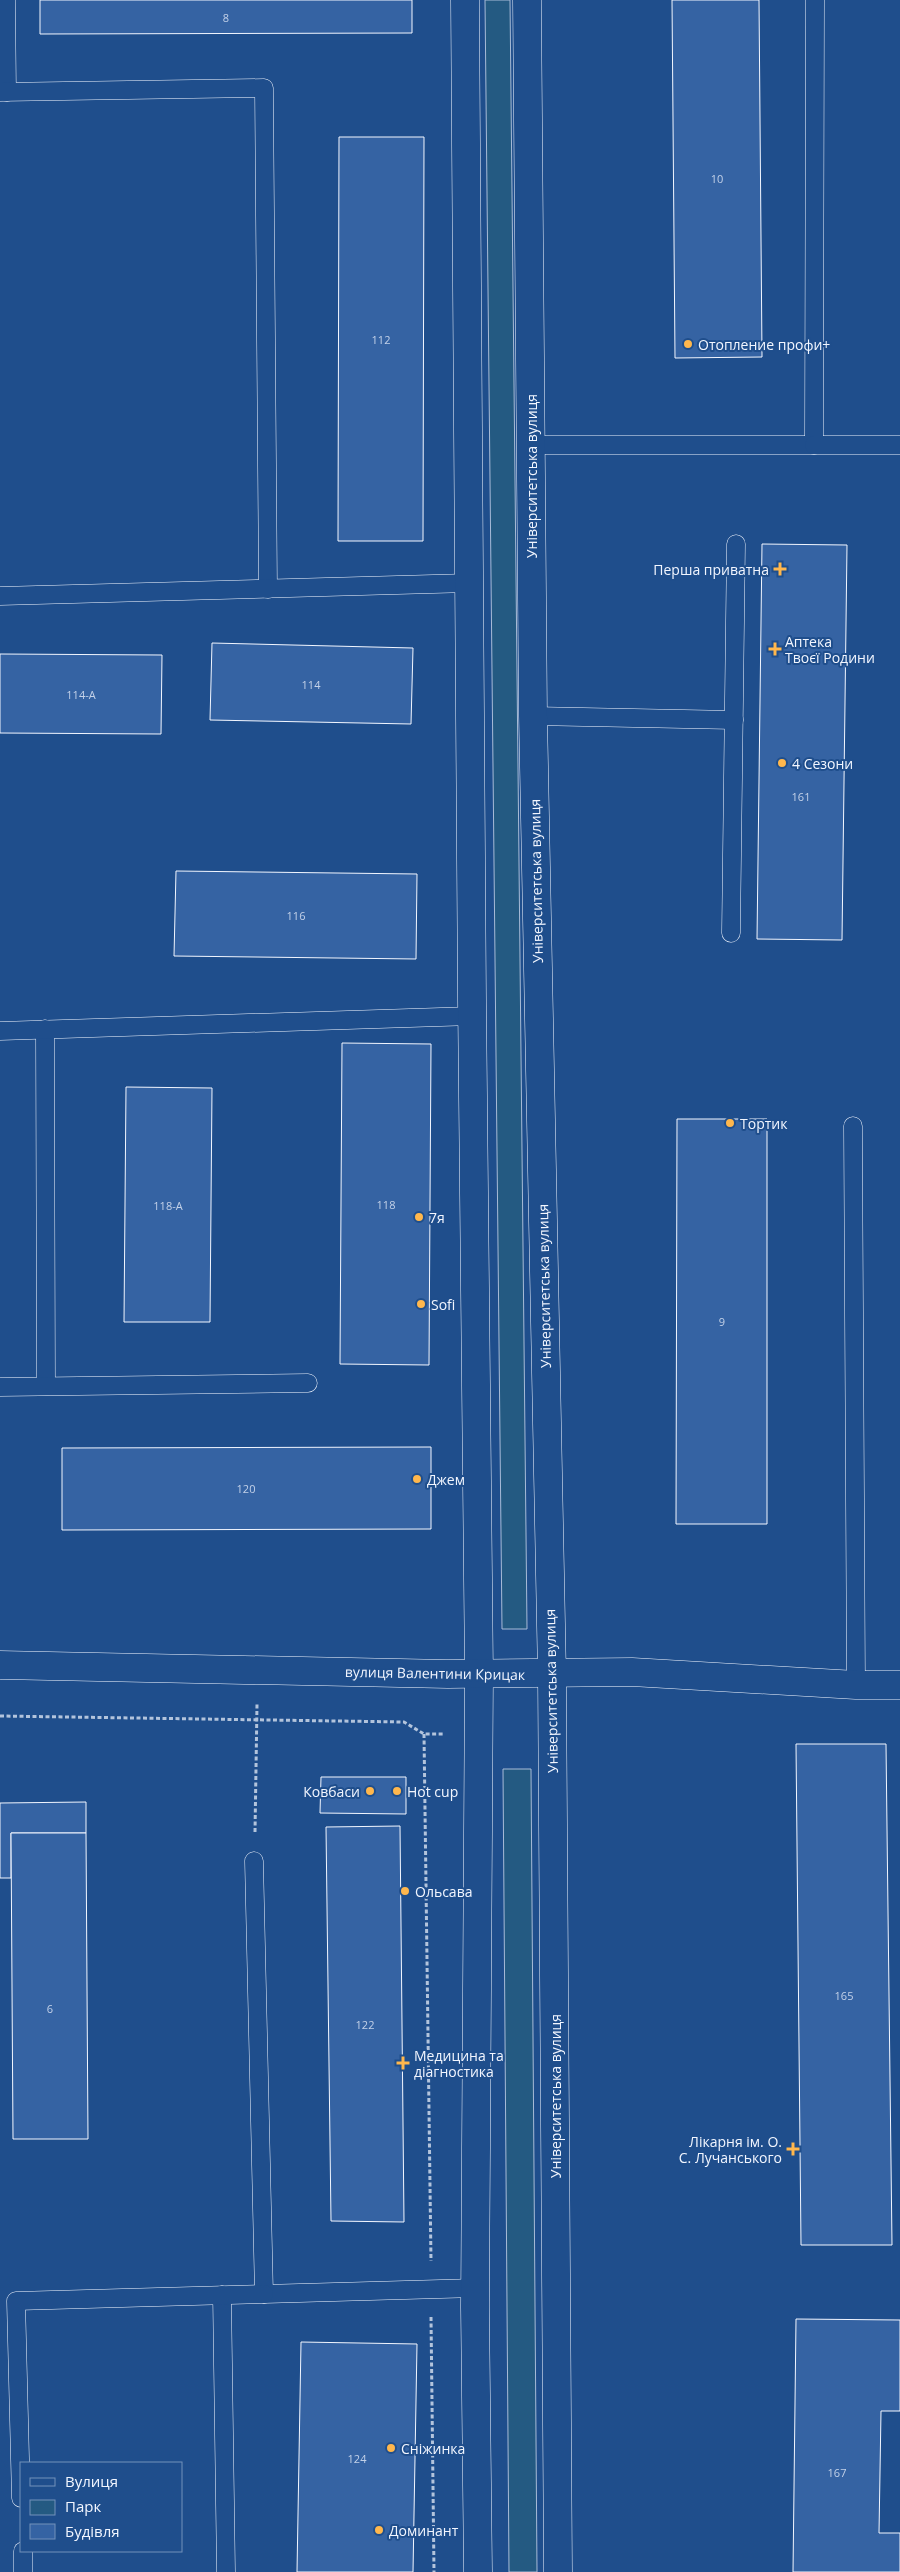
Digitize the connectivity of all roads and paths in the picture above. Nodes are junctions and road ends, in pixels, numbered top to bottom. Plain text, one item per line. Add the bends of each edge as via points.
1 (6, 0) edge
2 (465, 0) edge
3 (526, 0) edge
4 (815, 0) edge
5 (3, 92) edge
6 (531, 444) junction
7 (814, 445) junction
8 (900, 446) edge
9 (736, 544) dead end
10 (469, 583) junction
11 (268, 589) junction
12 (0, 596) edge
13 (533, 716) junction
14 (734, 720) junction
15 (731, 933) dead end
16 (472, 1016) junction
17 (45, 1029) junction
18 (0, 1031) edge
19 (853, 1126) dead end
20 (308, 1383) dead end
21 (46, 1386) junction
22 (0, 1387) edge
23 (0, 1665) edge
24 (258, 1669) junction
25 (479, 1674) junction
26 (552, 1675) junction
27 (856, 1685) junction
28 (900, 1685) edge
29 (0, 1716) edge
30 (257, 1720) junction
31 (254, 1860) joint
32 (476, 2288) junction
33 (431, 2289) junction
34 (264, 2294) junction
35 (222, 2295) junction
36 (20, 2462) edge
37 (22, 2552) edge
38 (23, 2572) edge
39 (226, 2572) edge
40 (434, 2572) edge
41 (478, 2572) edge
42 (558, 2572) edge

1 - 5 lane
2 - 10 street
3 - 6 street, Університетська вулиця
4 - 7 lane
5 - 11 lane via 264,88
6 - 7 lane
6 - 13 street, Університетська вулиця
7 - 8 lane
9 - 14 lane
10 - 11 lane
10 - 16 street
11 - 12 lane
13 - 14 lane
13 - 26 street, Університетська вулиця
14 - 15 lane
16 - 17 lane
16 - 25 street
17 - 18 lane
17 - 21 lane
19 - 27 lane
20 - 21 lane
21 - 22 lane
23 - 24 street, вулиця Валентини Крицак
24 - 25 street, вулиця Валентини Крицак
24 - 30 path
25 - 26 street, вулиця Валентини Крицак
25 - 32 street
26 - 27 street, вулиця Валентини Крицак via 632,1672
26 - 42 street, Університетська вулиця
27 - 28 street, вулиця Валентини Крицак
29 - 30 path
30 - 31 path
30 - 33 path via 404,1722 424,1734
31 - 34 lane
32 - 33 lane
32 - 41 street
33 - 34 lane
33 - 40 path
34 - 35 lane
35 - 36 lane via 16,2301
35 - 39 lane
37 - 38 lane

